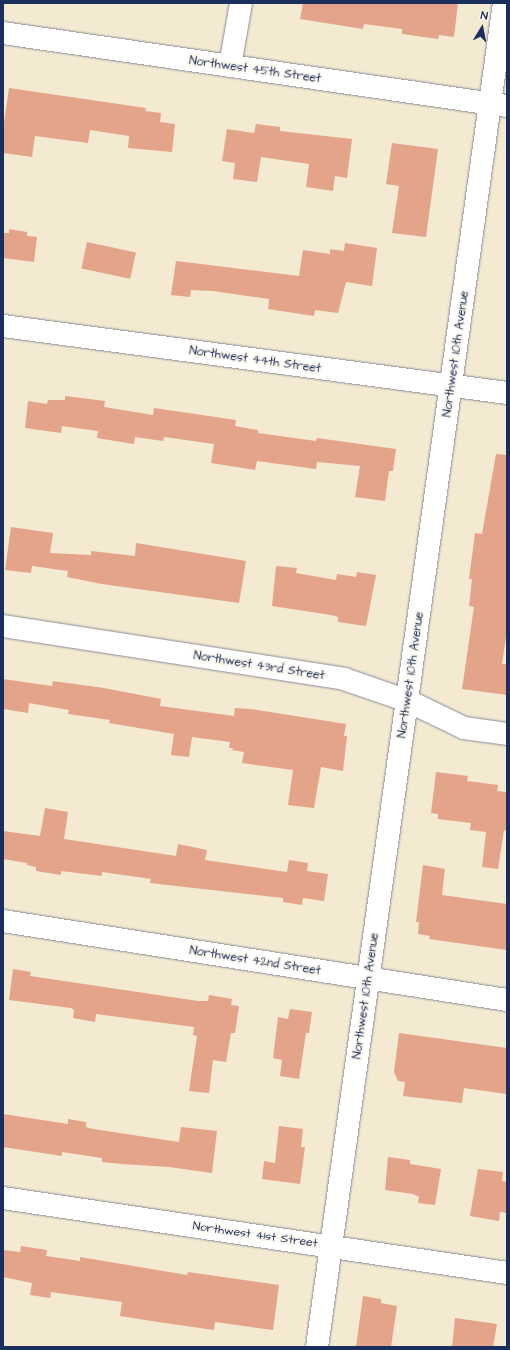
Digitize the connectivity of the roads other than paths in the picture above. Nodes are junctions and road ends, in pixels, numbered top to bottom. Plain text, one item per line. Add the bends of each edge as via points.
1 (241, 3) edge
2 (504, 3) edge
3 (3, 33) edge
4 (230, 66) junction
5 (499, 105) edge
6 (3, 326) edge
7 (452, 386) junction
8 (507, 393) edge
9 (3, 626) edge
10 (408, 701) junction
11 (507, 734) edge
12 (3, 921) edge
13 (368, 979) junction
14 (507, 1000) edge
15 (3, 1198) edge
16 (331, 1246) junction
17 (507, 1273) edge
18 (317, 1347) edge

1 - 4 street
2 - 5 street, Northwest 10th Avenue
3 - 4 street, Northwest 45th Street
4 - 5 street, Northwest 45th Street
5 - 7 street, Northwest 10th Avenue
6 - 7 street, Northwest 44th Street
7 - 8 street, Northwest 44th Street
7 - 10 street, Northwest 10th Avenue
9 - 10 street, Northwest 43rd Street via 344,680
10 - 11 street, Northwest 43rd Street via 464,728
10 - 13 street, Northwest 10th Avenue
12 - 13 street, Northwest 42nd Street
13 - 14 street, Northwest 42nd Street
13 - 16 street, Northwest 10th Avenue
15 - 16 street, Northwest 41st Street
16 - 17 street, Northwest 41st Street
16 - 18 street, Northwest 10th Avenue

